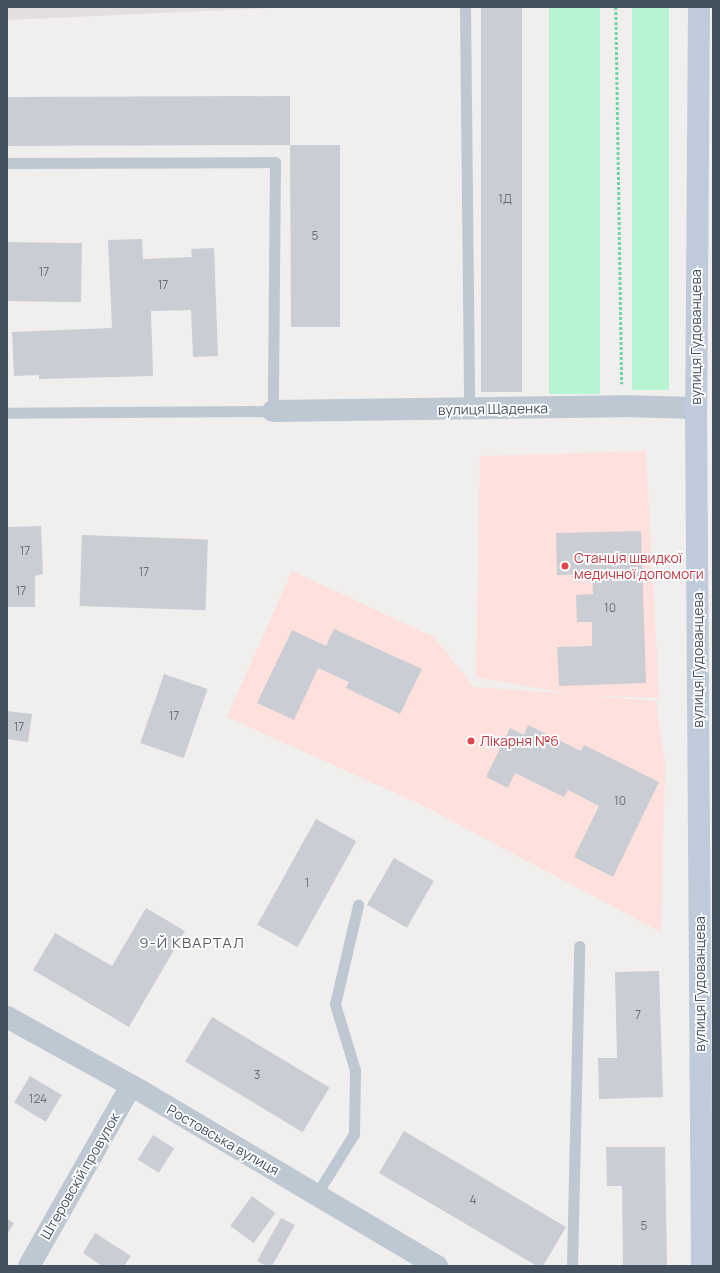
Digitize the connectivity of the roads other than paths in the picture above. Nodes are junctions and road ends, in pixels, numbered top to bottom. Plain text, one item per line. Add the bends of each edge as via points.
1 (465, 7) edge
2 (699, 7) edge
3 (7, 163) edge
4 (704, 408) edge
5 (469, 410) junction
6 (273, 411) junction
7 (7, 413) edge
8 (358, 905) dead end
9 (579, 946) dead end
10 (7, 1017) edge
11 (131, 1086) junction
12 (316, 1195) junction
13 (29, 1266) edge
14 (438, 1266) edge
15 (572, 1266) edge
16 (702, 1266) edge

1 - 5 lane
2 - 4 street, вулиця Гудованцева
3 - 6 lane via 275,162
4 - 5 street, вулиця Щаденка via 622,406
4 - 16 street, вулиця Гудованцева
5 - 6 street, вулиця Щаденка
6 - 7 lane
8 - 12 lane via 335,1004 355,1070 354,1134
9 - 15 lane
10 - 11 street, Ростовська вулиця
11 - 12 street, Ростовська вулиця
11 - 13 street, Штеровскій провулок
12 - 14 street, Ростовська вулиця

